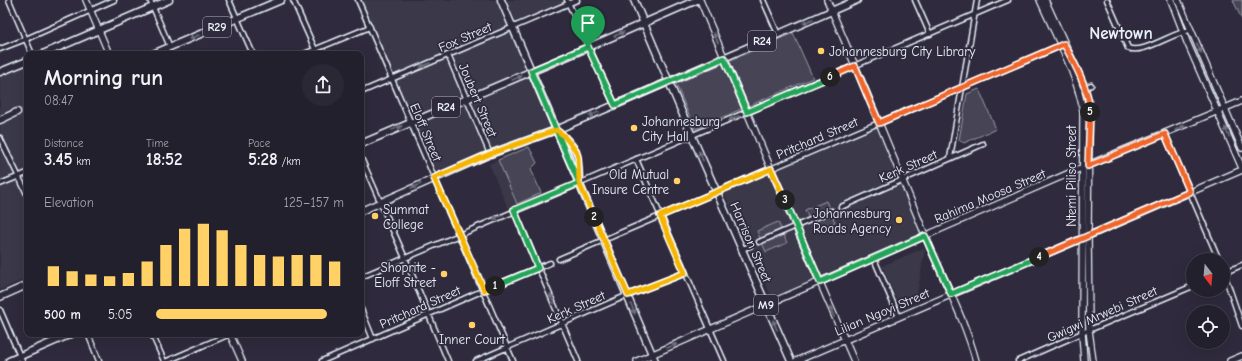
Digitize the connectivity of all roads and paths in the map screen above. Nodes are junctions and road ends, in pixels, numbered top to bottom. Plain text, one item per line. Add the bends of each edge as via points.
1 (9, 0) edge
2 (86, 0) edge
3 (114, 0) edge
4 (150, 0) edge
5 (169, 0) edge
6 (229, 0) edge
7 (281, 0) edge
8 (293, 0) edge
9 (358, 0) edge
10 (501, 0) edge
11 (577, 0) edge
12 (634, 0) edge
13 (697, 0) edge
14 (700, 0) edge
15 (763, 0) edge
16 (827, 0) edge
17 (857, 0) edge
18 (915, 0) edge
19 (978, 0) edge
20 (1008, 0) edge
21 (1040, 0) edge
22 (1045, 0) edge
23 (1107, 0) edge
24 (1171, 0) edge
25 (1178, 0) edge
26 (568, 2) edge
27 (153, 7) junction
28 (90, 10) junction
29 (832, 11) junction
30 (975, 14) junction
31 (237, 18) junction
32 (644, 23) junction
33 (370, 27) junction
34 (513, 28) junction
35 (99, 30) junction
36 (1191, 30) junction
37 (1183, 31) junction
38 (778, 34) junction
39 (930, 34) junction
40 (26, 39) junction
41 (1062, 45) junction
42 (170, 47) junction
43 (588, 47) junction
44 (0, 49) edge
45 (31, 51) edge
46 (50, 51) edge
47 (108, 51) edge
48 (160, 51) edge
49 (252, 51) edge
50 (316, 51) edge
51 (318, 51) edge
52 (448, 55) junction
53 (724, 58) junction
54 (24, 62) edge
55 (855, 66) junction
56 (531, 71) junction
57 (0, 72) edge
58 (392, 80) junction
59 (668, 82) junction
60 (1091, 85) dead end
61 (962, 87) junction
62 (1084, 88) junction
63 (1078, 90) junction
64 (364, 91) edge
65 (467, 98) junction
66 (1242, 101) edge
67 (615, 105) junction
68 (1225, 108) junction
69 (17, 112) tunnel mouth
70 (747, 112) junction
71 (1218, 112) junction
72 (0, 120) edge
73 (411, 123) junction
74 (879, 123) junction
75 (556, 130) junction
76 (1165, 134) junction
77 (692, 136) junction
78 (0, 138) edge
79 (364, 143) edge
80 (983, 144) dead end
81 (1242, 148) edge
82 (490, 154) junction
83 (950, 158) junction
84 (636, 159) junction
85 (364, 165) edge
86 (1085, 167) junction
87 (771, 169) junction
88 (1242, 169) edge
89 (24, 174) edge
90 (19, 176) junction
91 (434, 178) junction
92 (903, 180) junction
93 (579, 183) junction
94 (0, 184) edge
95 (24, 187) edge
96 (717, 192) junction
97 (1190, 192) junction
98 (381, 202) junction
99 (841, 207) tunnel mouth
100 (364, 210) edge
101 (514, 210) junction
102 (831, 211) tunnel mouth
103 (660, 216) junction
104 (796, 225) junction
105 (459, 234) junction
106 (1088, 235) junction
107 (925, 236) junction
108 (1082, 238) junction
109 (604, 240) junction
110 (759, 242) tunnel mouth
111 (750, 246) tunnel mouth
112 (742, 249) junction
113 (1216, 253) edge
114 (405, 258) junction
115 (559, 259) tunnel mouth
116 (874, 259) junction
117 (550, 263) tunnel mouth
118 (1242, 265) edge
119 (538, 268) junction
120 (1230, 269) edge
121 (685, 273) junction
122 (364, 276) edge
123 (820, 282) junction
124 (24, 286) edge
125 (1186, 289) edge
126 (484, 290) junction
127 (1230, 292) edge
128 (951, 294) junction
129 (628, 295) junction
130 (0, 297) edge
131 (766, 306) junction
132 (0, 310) edge
133 (428, 314) junction
134 (364, 316) edge
135 (899, 317) junction
136 (562, 324) junction
137 (1242, 326) edge
138 (710, 329) junction
139 (1089, 330) junction
140 (1082, 333) junction
141 (65, 337) edge
142 (89, 337) edge
143 (154, 337) edge
144 (223, 337) edge
145 (231, 337) edge
146 (373, 339) junction
147 (844, 340) junction
148 (507, 348) junction
149 (652, 354) junction
150 (1242, 356) edge
151 (21, 359) edge
152 (9, 361) edge
153 (99, 361) edge
154 (166, 361) edge
155 (242, 361) edge
156 (322, 361) edge
157 (448, 361) edge
158 (476, 361) edge
159 (513, 361) edge
160 (578, 361) edge
161 (637, 361) edge
162 (655, 361) edge
163 (724, 361) edge
164 (790, 361) edge
165 (796, 361) edge
166 (854, 361) edge
167 (976, 361) edge
168 (1018, 361) edge
169 (1084, 361) edge
170 (1093, 361) edge
171 (1230, 361) edge

1 - 40 street
2 - 28 street
3 - 28 street
4 - 27 street
5 - 27 main road
6 - 31 street
7 - 31 main road, R29
8 - 50 street
9 - 33 street, Eloff Street
10 - 34 main road
11 - 26 street, Fox Street
12 - 32 main road, Harrison Street / M9
13 - 32 main road, R24
53 -> 14 street
15 - 38 street
16 - 29 street
17 - 29 main road, R24
18 - 39 street
19 - 30 street
20 - 30 street
21 - 41 street, Ntemi Piliso Street
22 - 41 street, Ntemi Piliso Street
23 - 37 street via 1128,48 1132,50 1144,48
24 - 37 street
25 - 36 street
26 - 34 street, Fox Street
26 - 43 street
27 - 35 main road
27 - 42 street
28 - 35 street
28 - 40 street
29 -> 38 main road, R24
29 - 55 street
30 - 39 street
30 - 61 street
31 -> 42 main road, R29
31 - 49 street
43 -> 32 main road, R24
32 - 59 main road, Harrison Street / M9
33 - 51 street
33 - 58 street, Eloff Street
34 - 52 street, Fox Street
34 - 56 main road
35 - 46 main road
35 - 47 street
36 - 37 street
36 -> 68 street
37 - 71 street
38 - 53 main road, R24
39 - 55 street
40 - 44 street
40 - 45 street
41 - 61 street, Pritchard Street
41 - 62 street, Ntemi Piliso Street
41 - 63 street, Ntemi Piliso Street
42 - 48 main road, R29
43 - 56 main road, R24
43 - 67 street
52 -> 58 street, Fox Street
52 - 65 street, Joubert Street
53 - 59 main road, R24
53 - 70 street
54 - 57 main road
55 - 70 street
55 - 74 street
65 -> 56 main road, R24
56 - 75 main road
58 - 64 street, Fox Street
58 - 73 street, Eloff Street
59 - 67 main road, R24
59 - 77 main road, Harrison Street / M9
60 - 62 street
61 - 74 street, Pritchard Street
61 - 83 street
62 - 63 street
62 - 86 street, Ntemi Piliso Street via 1090,121
63 - 86 street, Ntemi Piliso Street via 1082,111
65 - 73 main road, R24
65 - 82 street, Joubert Street
66 - 68 street, Rahima Moosa Street
67 -> 75 main road, R24
68 - 71 street, Rahima Moosa Street
68 - 81 street
69 - 72 main road
70 -> 77 street
70 - 87 street
76 -> 71 street, Rahima Moosa Street
88 -> 71 street
79 -> 73 main road, R24
73 - 91 street, Eloff Street
74 - 87 street, Pritchard Street
74 - 92 street
75 - 82 main road, R24
75 - 93 main road
75 - 93 main road via 576,151
76 - 86 street, Rahima Moosa Street
76 - 97 street
77 - 84 street
96 -> 77 main road, Harrison Street / M9
78 - 90 street
80 - 83 street, Kerk Street
82 - 91 main road, R24
83 - 92 street, Kerk Street
84 - 93 street
84 - 103 street
85 - 98 street
86 - 106 street, Ntemi Piliso Street
86 - 107 street, Rahima Moosa Street
86 - 108 street, Ntemi Piliso Street
87 - 96 street, Pritchard Street
87 - 104 street
88 - 97 street, Lilian Ngoyi Street
89 - 90 street
90 - 94 street
90 - 95 street
91 -> 98 main road, R24
91 - 105 street, Eloff Street
92 - 99 street, Kerk Street
92 - 107 street
93 - 101 street
93 - 109 main road
96 - 103 street, Pritchard Street
96 - 112 main road, Harrison Street / M9
97 - 106 street, Lilian Ngoyi Street
97 - 113 street
98 - 100 main road, R24
98 - 114 street
101 -> 105 street
101 - 119 street
102 - 104 street
103 - 109 street, Pritchard Street
103 - 121 street
104 - 110 street
104 - 123 street
105 - 114 street
105 - 126 street, Eloff Street
106 - 108 street, Lilian Ngoyi Street
106 - 139 street, Ntemi Piliso Street
107 - 116 street, Rahima Moosa Street
107 - 128 street
108 - 128 street, Lilian Ngoyi Street
108 - 140 street, Ntemi Piliso Street
109 - 115 street, Pritchard Street
109 - 129 main road
111 - 112 street
112 - 131 main road, Harrison Street / M9
114 - 122 street
114 - 133 street
116 - 123 street, Rahima Moosa Street
116 - 135 street
117 - 119 street, Pritchard Street
118 - 120 street
119 - 126 street, Pritchard Street
136 -> 119 street
121 - 129 street, Kerk Street
121 - 138 street
123 - 131 street, Rahima Moosa Street
147 -> 123 street
124 - 130 main road
125 - 139 street, Gwigwi Mrwebi Street
126 - 133 street, Pritchard Street
126 - 148 street, Eloff Street
127 - 137 street
128 - 135 street, Lilian Ngoyi Street
128 - 167 street
129 - 136 street, Kerk Street
129 -> 149 main road
131 - 138 street, Rahima Moosa Street
164 -> 131 main road, Harrison Street / M9
132 - 151 street
133 - 146 street, Pritchard Street
133 - 157 street
134 - 146 street
135 - 147 street, Lilian Ngoyi Street
136 - 148 street, Kerk Street
136 - 160 street
149 -> 138 street, Rahima Moosa Street
138 - 163 street
139 - 140 street, Gwigwi Mrwebi Street
139 - 170 street, Ntemi Piliso Street
140 - 168 street, Gwigwi Mrwebi Street
140 - 169 street, Ntemi Piliso Street
141 - 151 main road
142 - 153 street
143 - 154 street
144 - 154 street
145 - 155 street
146 - 156 street, Pritchard Street
147 - 165 street, Lilian Ngoyi Street
147 - 166 street
148 - 158 street, Kerk Street
148 - 159 street, Eloff Street
149 - 161 street, Rahima Moosa Street
149 - 162 main road
150 - 171 street
151 - 152 main road

